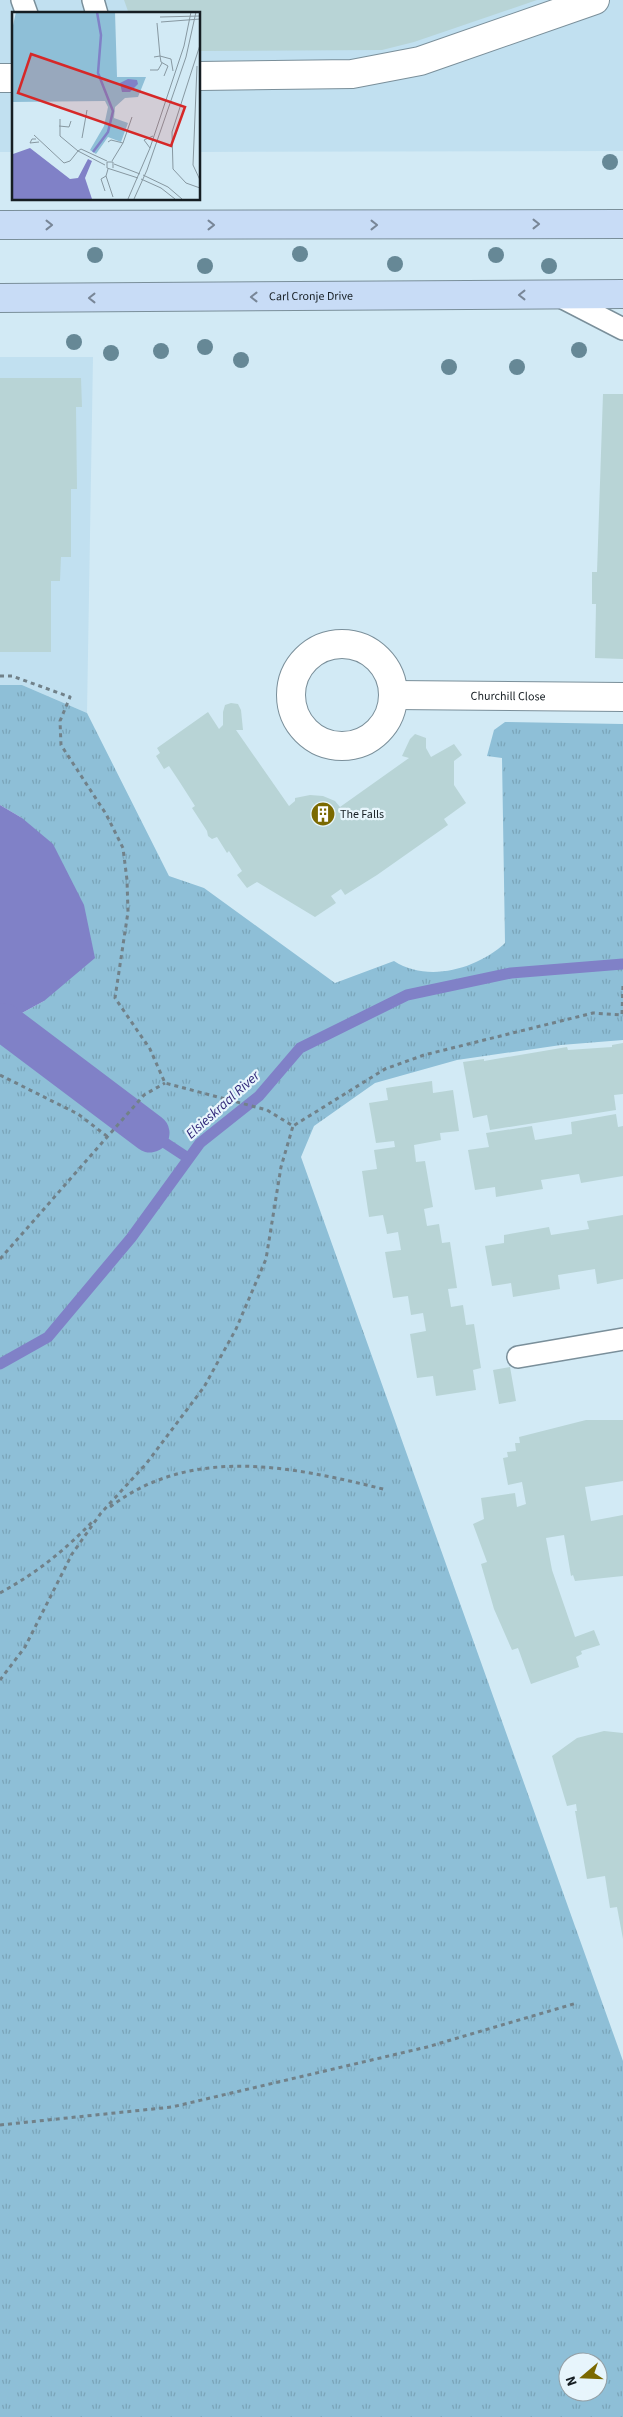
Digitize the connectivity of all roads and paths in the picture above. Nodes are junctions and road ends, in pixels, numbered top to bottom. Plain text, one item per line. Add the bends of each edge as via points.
1 (22, 0) edge
2 (595, 0) edge
3 (26, 12) edge
4 (200, 76) edge
5 (623, 224) edge
6 (0, 225) edge
7 (623, 294) edge
8 (557, 295) junction
9 (0, 298) edge
10 (623, 329) edge
11 (0, 676) edge
12 (394, 695) dead end
13 (623, 697) edge
14 (623, 985) edge
15 (622, 1015) edge
16 (0, 1075) edge
17 (165, 1083) junction
18 (293, 1126) junction
19 (108, 1137) junction
20 (0, 1259) edge
21 (623, 1339) edge
22 (518, 1357) dead end
23 (387, 1490) dead end
24 (101, 1513) junction
25 (0, 1593) edge
26 (0, 1680) edge
27 (578, 2003) dead end
28 (0, 2125) edge

1 - 3 lane
2 - 4 street via 420,60 352,74
6 -> 5 main road
7 - 8 main road, Carl Cronje Drive
8 -> 9 main road, Carl Cronje Drive
8 - 10 lane
11 - 17 path via 12,676 70,697 60,721 60,745 106,814 123,848 128,912 115,998 150,1049
12 - 13 street, Churchill Close
14 - 15 path
15 - 18 path via 593,1013 424,1055 385,1069
16 - 19 path via 78,1114
17 - 18 path via 267,1110
17 - 19 path via 144,1095
18 - 24 path via 281,1167 266,1259 236,1329 204,1387 146,1464
19 - 20 path
21 - 22 lane
23 - 24 path via 313,1472 254,1467 192,1469 150,1482
24 - 25 path via 66,1549 34,1574
24 - 26 path via 72,1554 25,1647
27 - 28 path via 427,2047 172,2107

